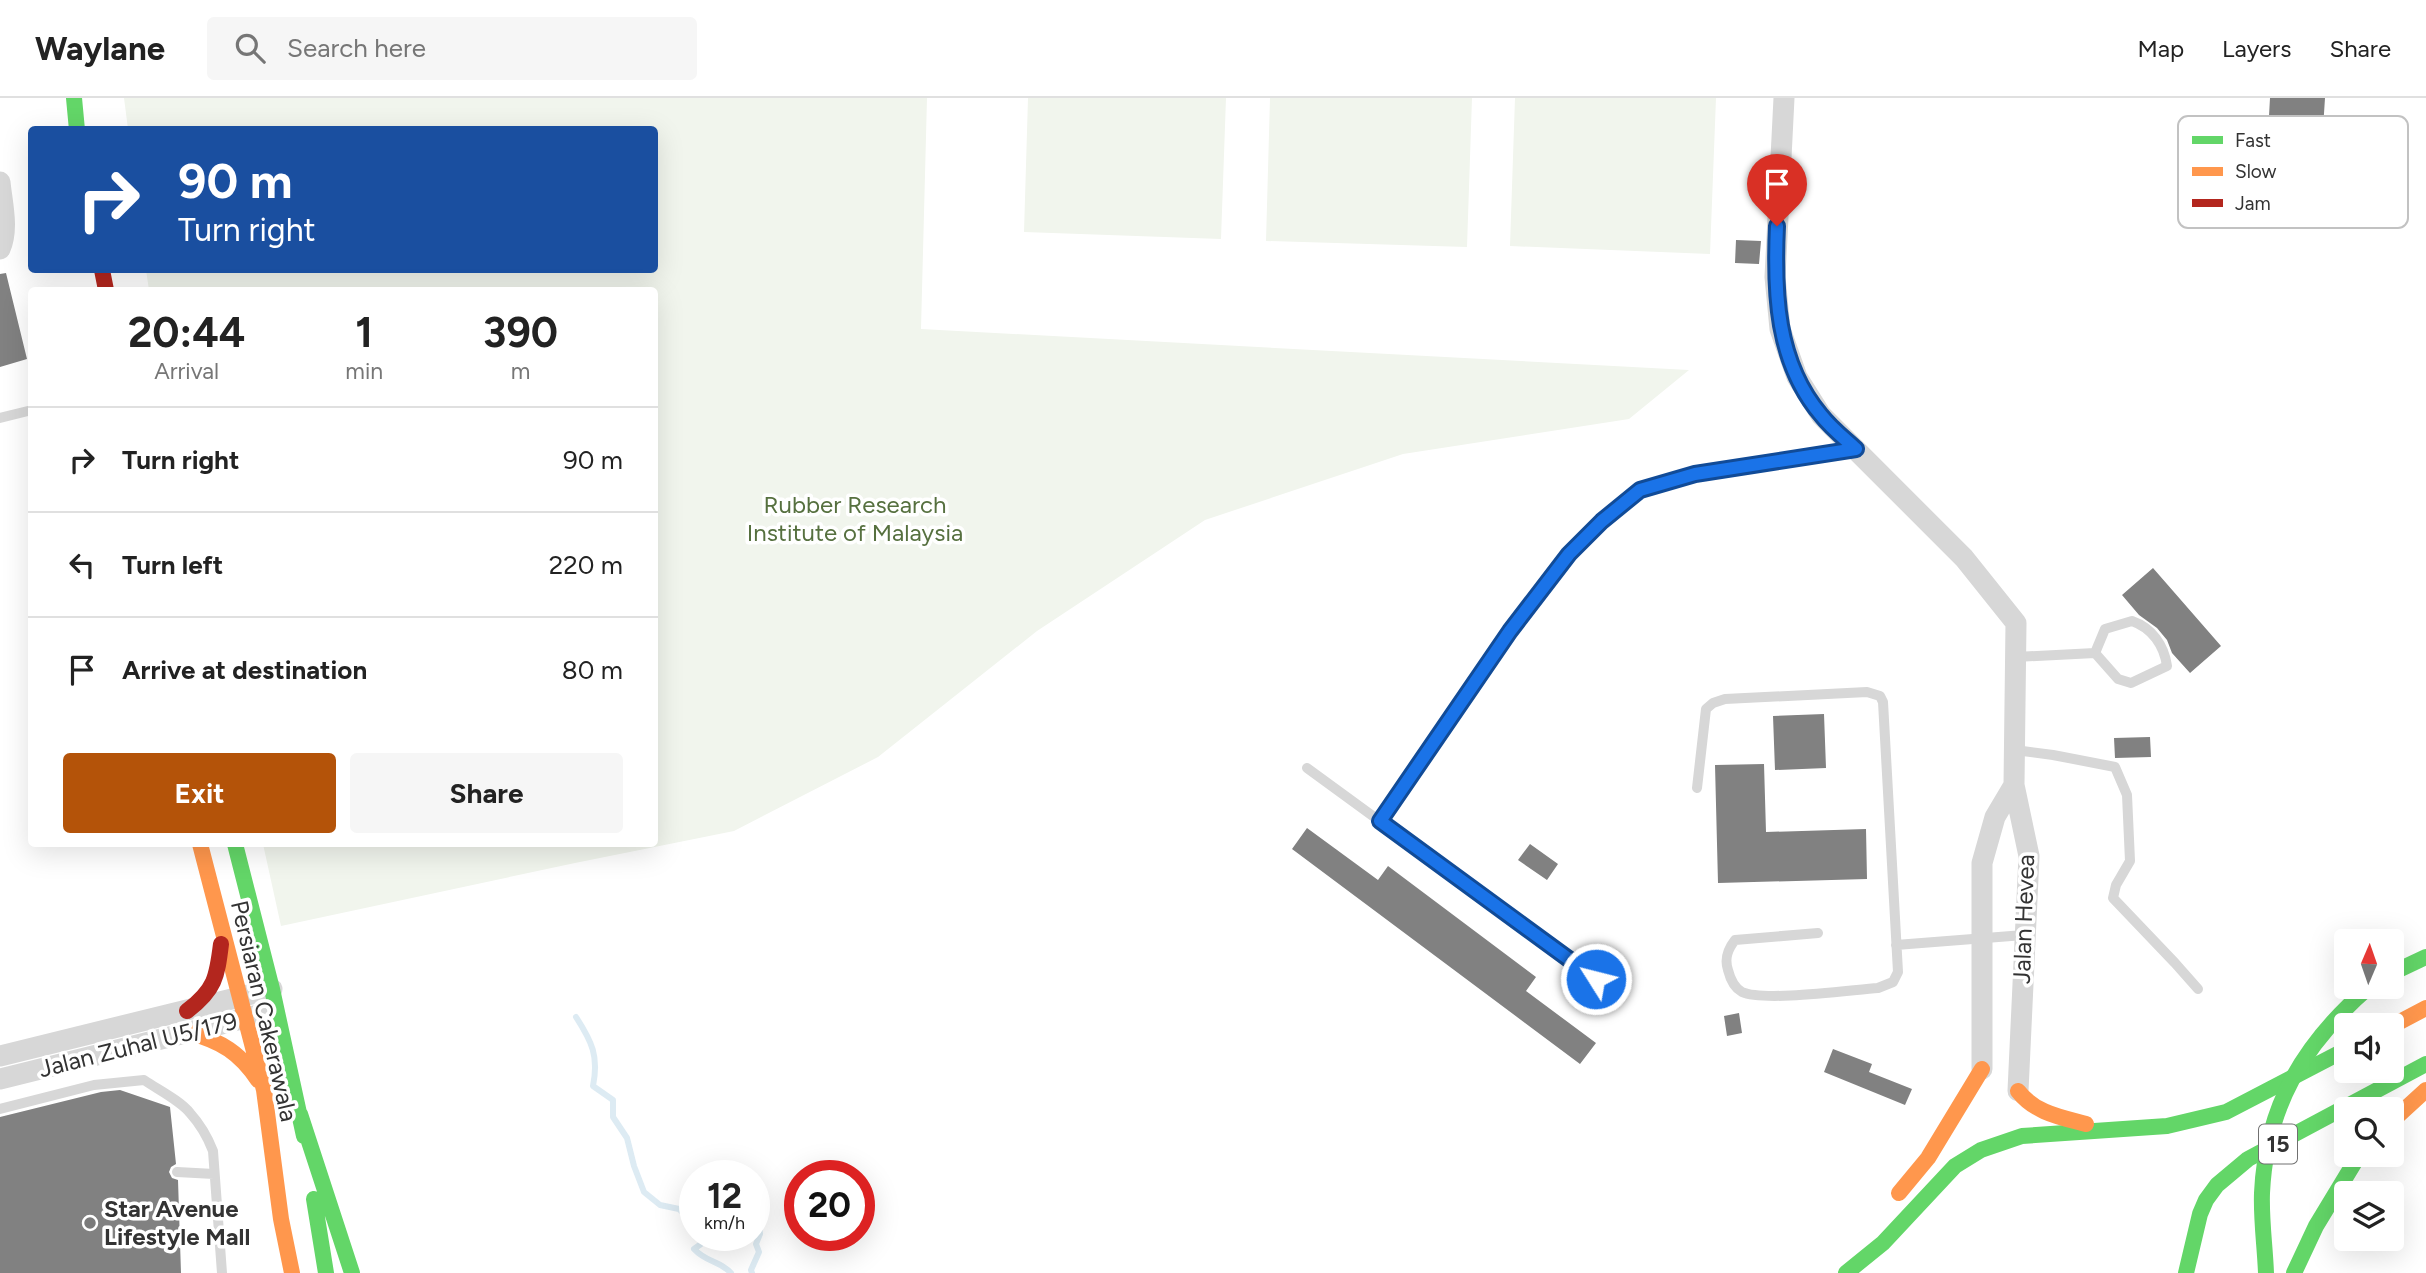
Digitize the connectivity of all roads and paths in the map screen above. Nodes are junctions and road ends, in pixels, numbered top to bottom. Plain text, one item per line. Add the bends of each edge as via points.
1 (74, 98) edge
2 (1784, 98) edge
3 (77, 126) edge
4 (0, 182) edge
5 (0, 249) edge
6 (28, 411) edge
7 (0, 418) edge
8 (1856, 449) junction
9 (2095, 653) junction
10 (2016, 657) junction
11 (2015, 750) junction
12 (1307, 768) dead end
13 (2014, 785) junction
14 (1697, 788) dead end
15 (1380, 821) junction
16 (202, 847) edge
17 (237, 847) edge
18 (221, 922) junction
19 (1818, 933) dead end
20 (2024, 935) junction
21 (1982, 937) junction
22 (1896, 945) junction
23 (2426, 957) edge
24 (2404, 967) edge
25 (1596, 979) dead end
26 (2197, 989) dead end
27 (274, 999) junction
28 (2354, 999) edge
29 (243, 1008) junction
30 (2426, 1008) edge
31 (187, 1011) junction
32 (2404, 1020) edge
33 (190, 1032) junction
34 (0, 1056) edge
35 (2334, 1056) edge
36 (2426, 1064) edge
37 (1982, 1069) joint
38 (0, 1079) edge
39 (264, 1090) junction
40 (2426, 1090) edge
41 (2018, 1091) joint
42 (0, 1109) edge
43 (2404, 1110) edge
44 (300, 1114) junction
45 (2110, 1131) junction
46 (2352, 1167) edge
47 (177, 1172) dead end
48 (214, 1174) junction
49 (1887, 1207) dead end
50 (1855, 1245) dead end
51 (1838, 1270) edge
52 (222, 1273) edge
53 (292, 1273) edge
54 (326, 1273) edge
55 (352, 1273) edge
56 (2186, 1273) edge
57 (2266, 1273) edge
58 (2294, 1273) edge

1 - 3 main road
2 - 8 street via 1775,277 1780,330 1797,377 1821,415
4 - 5 street via 4,219
6 - 7 lane
8 - 10 street, Jalan Hevea via 1964,558 2016,623
8 - 15 lane via 1695,474 1640,490 1569,554 1510,631
9 - 9 lane via 2105,629 2132,621 2146,626 2165,651 2167,666 2131,683 2118,679
9 - 10 lane
10 - 11 street, Jalan Hevea
11 - 13 street, Jalan Hevea
11 - 26 lane via 2115,767 2127,795 2130,861 2113,898
12 - 15 lane
13 - 20 street, Jalan Hevea via 2029,856
13 - 21 street, Jalan Hevea via 1996,817 1982,863
14 - 22 lane via 1706,709 1713,703 1867,692 1880,696 1884,702
15 - 25 lane
16 - 18 main road, Persiaran Cakerawala
17 - 27 main road, Persiaran Cakerawala
18 - 29 main road, Persiaran Cakerawala
18 - 31 main road via 218,978 208,996
19 - 22 lane via 1735,940 1726,963 1731,982 1741,991 1763,996 1878,988 1893,982 1898,972
20 - 21 lane
20 - 41 street, Jalan Hevea
21 - 22 lane
21 - 37 street, Jalan Hevea
23 - 24 main road
27 - 29 street, Jalan Zuhal U5/179
27 - 44 main road, Persiaran Cakerawala
28 - 57 main road, bridge via 2304,1056 2282,1096 2268,1145 2262,1191
29 - 31 street, Jalan Zuhal U5/179
29 - 33 street, Jalan Zuhal U5/179
29 - 39 main road, Persiaran Cakerawala
30 - 32 main road
31 - 34 street, Jalan Zuhal U5/179
33 - 38 street, Jalan Zuhal U5/179
33 - 39 main road via 230,1047 247,1062
35 - 45 main road, 15 via 2226,1112 2167,1126
36 - 56 main road, 15 via 2248,1159 2217,1185 2200,1214
37 - 49 main road via 1928,1158
39 - 53 main road, Persiaran Cakerawala
40 - 43 main road
41 - 45 main road via 2026,1104 2045,1113
42 - 48 lane via 94,1086 144,1080 190,1111 213,1152
44 - 54 main road, Persiaran Cakerawala
44 - 55 main road
45 - 51 main road, 15 via 2022,1136 1981,1150 1955,1167 1883,1243
46 - 58 main road
47 - 48 lane
48 - 52 lane
50 - 51 main road

